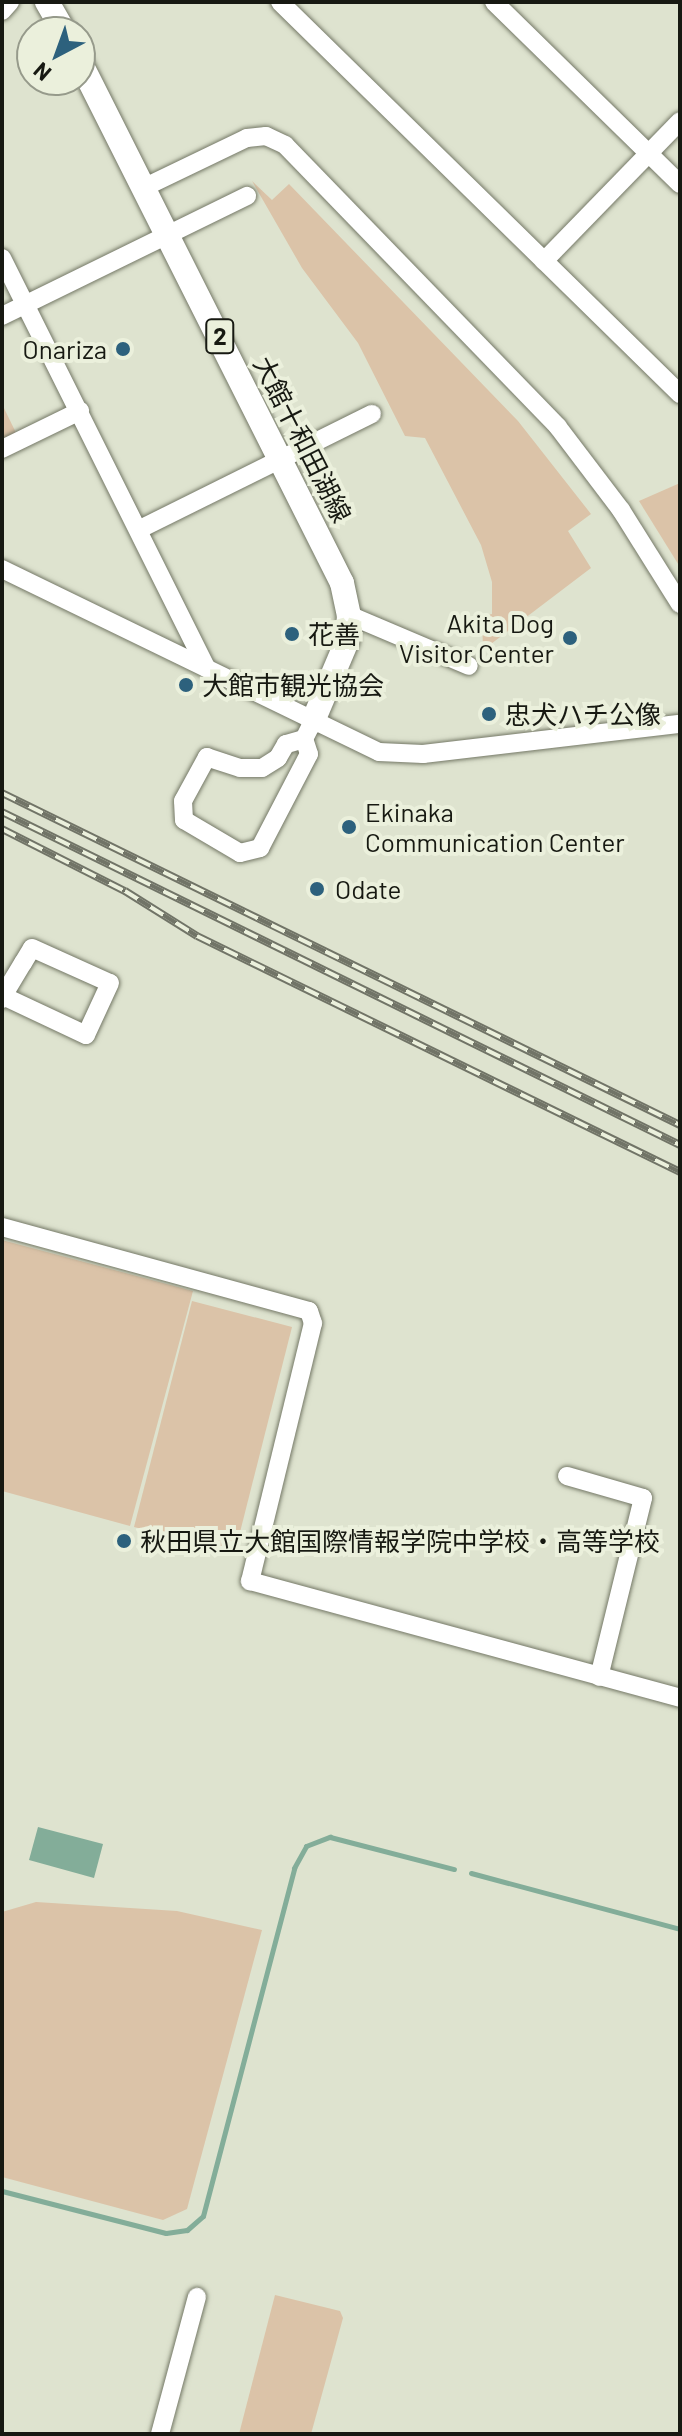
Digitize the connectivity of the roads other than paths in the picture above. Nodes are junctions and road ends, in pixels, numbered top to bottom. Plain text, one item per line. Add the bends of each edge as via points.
1 (10, 2) edge
2 (280, 2) edge
3 (494, 2) edge
4 (2, 11) edge
5 (96, 93) edge
6 (680, 121) edge
7 (648, 153) junction
8 (680, 184) edge
9 (145, 187) junction
10 (247, 196) dead end
11 (169, 234) junction
12 (2, 258) edge
13 (544, 261) junction
14 (26, 306) junction
15 (2, 316) edge
16 (680, 394) edge
17 (80, 411) junction
18 (372, 414) dead end
19 (2, 449) edge
20 (282, 458) junction
21 (140, 529) junction
22 (2, 569) edge
23 (680, 604) edge
24 (349, 615) junction
25 (469, 666) dead end
26 (206, 668) junction
27 (680, 724) edge
28 (308, 730) junction
29 (3, 998) edge
30 (2, 1227) edge
31 (567, 1476) dead end
32 (599, 1677) junction
33 (680, 1698) edge
34 (197, 2297) dead end
35 (160, 2434) edge

1 - 4 street
2 - 13 street
3 - 7 street
5 - 9 main road, 大館十和田湖線 / 2
6 - 7 street
7 - 8 street
7 - 13 street
9 - 11 main road, 大館十和田湖線 / 2
9 - 23 street via 247,138 266,136 285,145 558,427 621,510
10 - 11 street
11 - 14 street
11 - 20 main road, 大館十和田湖線 / 2
12 - 14 street
13 - 16 street
14 - 15 street
14 - 17 street
17 - 19 street
17 - 21 street
18 - 20 street
20 - 21 street
20 - 24 main road, 大館十和田湖線 / 2 via 335,566
21 - 26 street
22 - 26 street
24 - 25 street
24 - 28 main road, 大館十和田湖線 / 2 via 343,655
26 - 28 street
27 - 28 street via 407,756
28 - 28 street via 309,754 260,848 240,853 184,820 183,801 207,757 240,768 262,768
29 - 29 street via 86,1035 110,983 32,948
30 - 32 street via 309,1311 313,1323 250,1581
31 - 32 street via 643,1498
32 - 33 street
34 - 35 street

